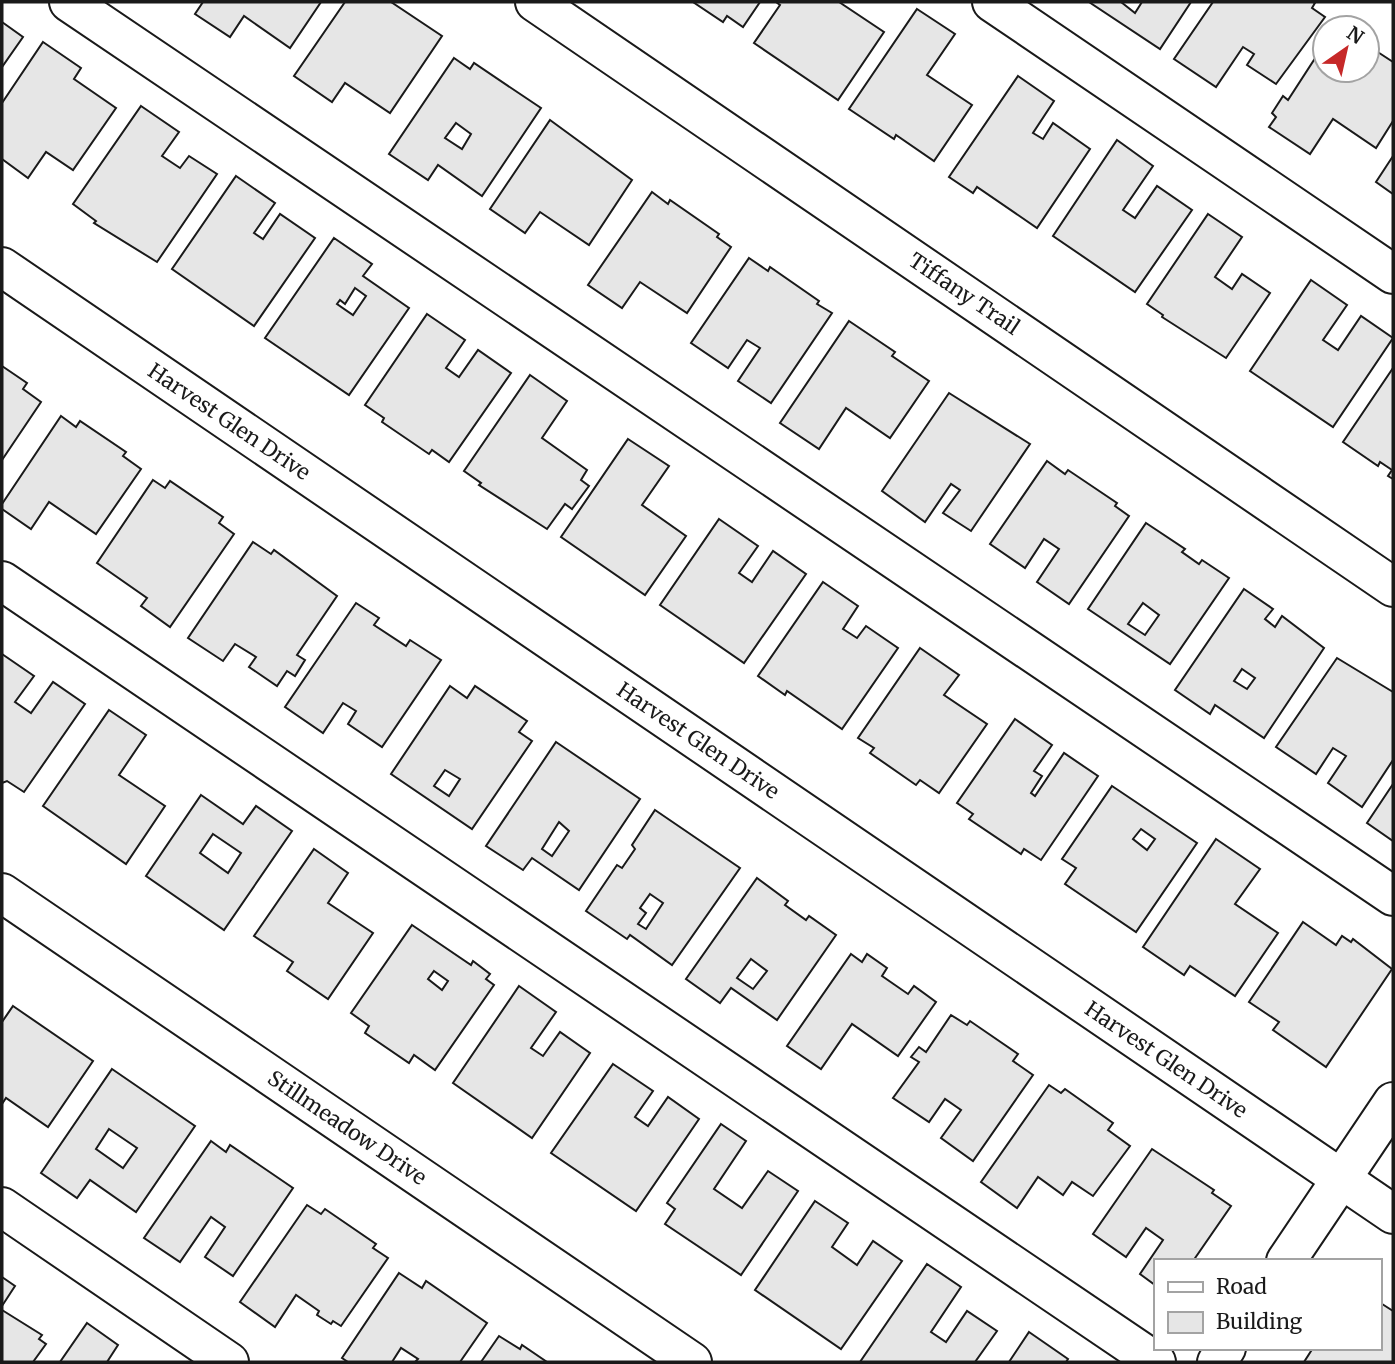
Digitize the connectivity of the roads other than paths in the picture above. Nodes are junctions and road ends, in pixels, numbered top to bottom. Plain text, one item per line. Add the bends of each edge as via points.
1 (69, 2) edge
2 (535, 2) edge
3 (992, 2) edge
4 (2, 267) edge
5 (1393, 274) edge
6 (2, 581) edge
7 (1393, 587) edge
8 (2, 893) edge
9 (1393, 896) edge
10 (1393, 1102) edge
11 (1341, 1179) junction
12 (2, 1207) edge
13 (1393, 1214) edge
14 (1287, 1259) edge
15 (229, 1362) edge
16 (692, 1362) edge
17 (1156, 1362) edge

1 - 9 street
2 - 7 street, Tiffany Trail
3 - 5 street
4 - 11 street, Harvest Glen Drive
6 - 17 street
8 - 16 street, Stillmeadow Drive
10 - 11 street
11 - 13 street, Harvest Glen Drive
11 - 14 street
12 - 15 street

